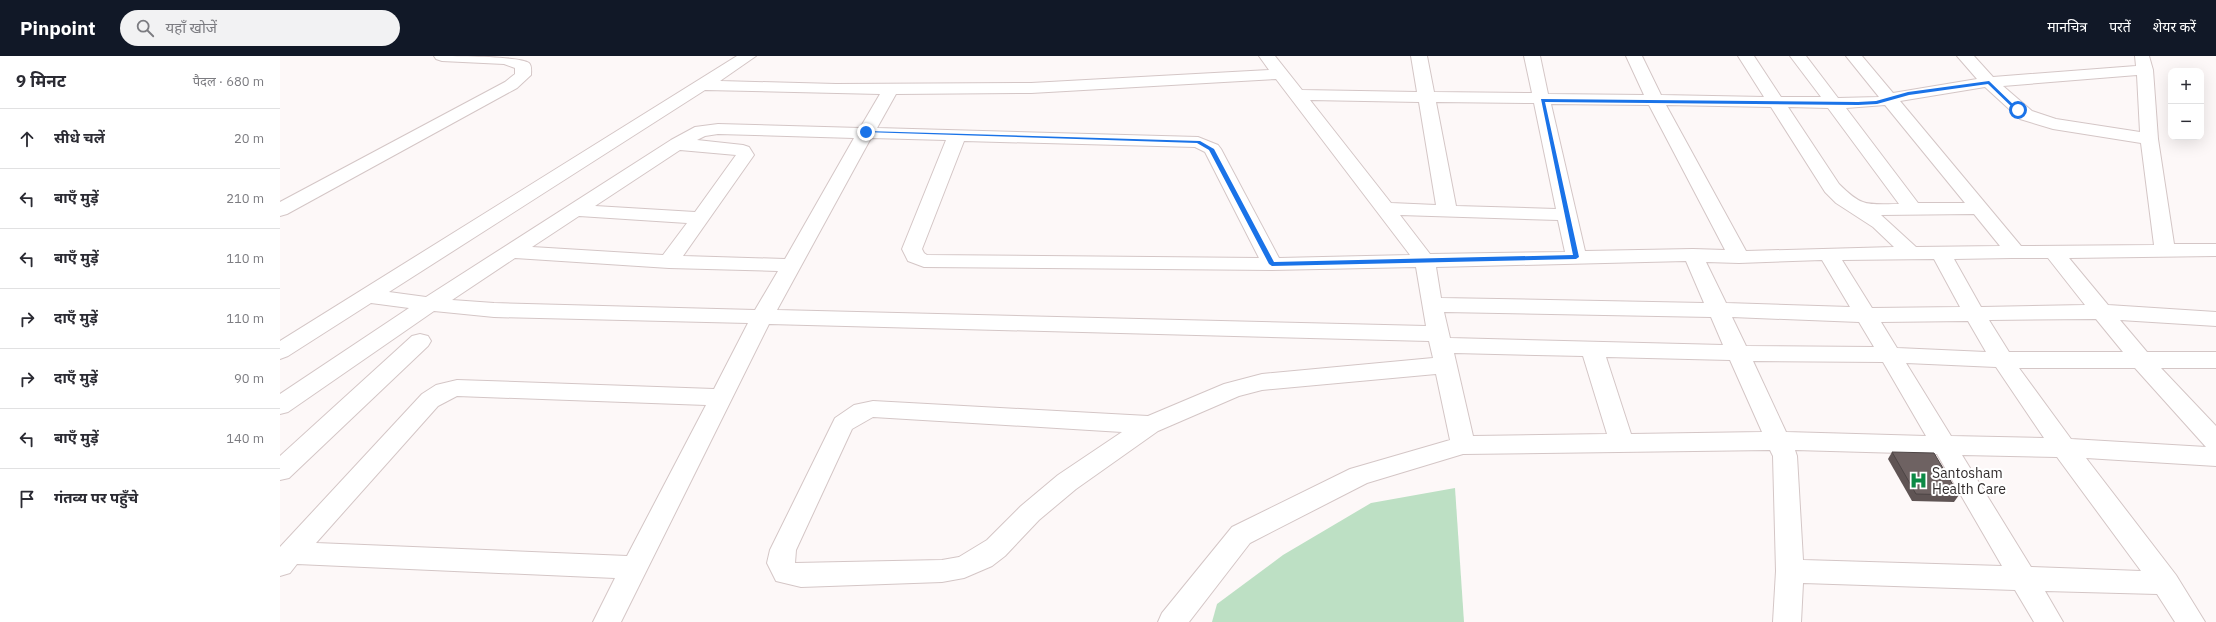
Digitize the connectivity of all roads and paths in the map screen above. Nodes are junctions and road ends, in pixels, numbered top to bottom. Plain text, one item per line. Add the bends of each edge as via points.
1 (442, 56) edge
2 (748, 56) edge
3 (1267, 56) edge
4 (1419, 56) edge
5 (1532, 56) edge
6 (1634, 56) edge
7 (1746, 56) edge
8 (1798, 56) edge
9 (1854, 56) edge
10 (1965, 56) edge
11 (2144, 63) edge
12 (1281, 74) junction
13 (1989, 82) junction
14 (702, 85) junction
15 (891, 88) junction
16 (1298, 95) junction
17 (1426, 98) junction
18 (1890, 99) junction
19 (1542, 100) junction
20 (1656, 102) junction
21 (1776, 102) junction
22 (1835, 103) junction
23 (866, 132) junction
24 (957, 136) junction
25 (2149, 139) junction
26 (678, 144) junction
27 (1980, 208) junction
28 (1385, 209) junction
29 (1913, 209) junction
30 (280, 210) edge
31 (574, 210) junction
32 (1862, 210) junction
33 (1447, 211) junction
34 (1567, 215) junction
35 (700, 218) junction
36 (2165, 250) junction
37 (2216, 250) edge
38 (511, 252) junction
39 (2054, 252) junction
40 (1911, 253) junction
41 (1941, 253) junction
42 (2016, 253) junction
43 (1828, 254) junction
44 (1693, 255) junction
45 (1576, 257) junction
46 (1739, 257) junction
47 (1425, 261) junction
48 (669, 262) junction
49 (1272, 264) junction
50 (793, 265) junction
51 (367, 296) junction
52 (430, 304) junction
53 (1432, 305) junction
54 (1718, 310) junction
55 (2103, 312) junction
56 (1867, 315) junction
57 (1977, 315) junction
58 (762, 317) junction
59 (2216, 319) edge
60 (420, 342) dead end
61 (1442, 348) junction
62 (1592, 349) junction
63 (280, 351) edge
64 (1738, 353) junction
65 (1892, 355) junction
66 (2140, 359) junction
67 (2002, 360) junction
68 (2216, 360) edge
69 (721, 397) junction
70 (280, 406) edge
71 (1150, 425) junction
72 (1779, 441) junction
73 (2216, 442) edge
74 (1622, 443) junction
75 (1942, 445) junction
76 (1463, 446) junction
77 (2064, 448) junction
78 (2216, 457) edge
79 (280, 471) edge
80 (286, 559) edge
81 (634, 568) junction
82 (1790, 571) junction
83 (2024, 580) junction
84 (2166, 583) junction
85 (607, 622) edge
86 (1172, 622) edge
87 (1788, 622) edge
88 (2050, 622) edge
89 (2191, 622) edge

1 - 30 street via 506,59 523,65 523,75 510,85
2 - 14 street
3 - 12 street
4 - 17 street
5 - 19 street
6 - 20 street
7 - 21 street
8 - 22 street
9 - 18 street
10 - 13 street
11 - 13 street
11 - 25 street
12 - 15 street via 1030,88
12 - 16 street
13 - 18 street
13 - 25 street via 2018,110 2039,120
14 - 15 street
14 - 51 street
15 - 23 street
16 - 17 street
16 - 28 street
17 - 19 street
17 - 33 street
18 - 22 street via 1877,102
18 - 27 street
19 - 20 street
19 - 34 street
20 - 21 street
20 - 46 street
21 - 22 street
21 - 32 street via 1832,188 1843,199
22 - 29 street
23 - 24 street
23 - 26 street via 718,129 701,132
23 - 50 street
24 - 49 street via 1198,142 1212,149
24 - 49 street via 912,249 915,257 924,261
25 - 36 street
26 - 31 street
26 - 35 street via 738,149 745,154
27 - 29 street
27 - 42 street
28 - 33 street
28 - 47 street
29 - 32 street
31 - 35 street
31 - 38 street
32 - 40 street via 1880,223
33 - 34 street
34 - 45 street
35 - 48 street
36 - 37 street
36 - 39 street
38 - 48 street
38 - 52 street
39 - 42 street
39 - 55 street
40 - 41 street
40 - 43 street
41 - 42 street
41 - 57 street
43 - 46 street
43 - 56 street
44 - 45 street
44 - 46 street
44 - 54 street
45 - 47 street
47 - 49 street
47 - 53 street
48 - 50 street
50 - 58 street
51 - 52 street
51 - 63 street
52 - 58 street via 494,310
52 - 70 street
53 - 54 street
53 - 61 street
54 - 56 street
54 - 64 street
55 - 57 street
55 - 59 street
55 - 66 street
56 - 57 street
56 - 65 street
57 - 67 street
58 - 61 street
58 - 69 street
60 - 79 street
61 - 62 street
61 - 71 street via 1262,382 1232,390
61 - 76 street
62 - 64 street
62 - 74 street
64 - 65 street
64 - 72 street
65 - 67 street
65 - 75 street
66 - 67 street
66 - 68 street
66 - 73 street
67 - 77 street
69 - 80 street via 458,388 444,391 430,400
69 - 81 street
71 - 71 street via 1067,482 1030,513 996,548 964,567 942,571 801,576 786,573 781,563 783,550 844,424 862,411 873,409
72 - 74 street
72 - 75 street
72 - 82 street via 1785,456
74 - 76 street
75 - 77 street
75 - 83 street
76 - 86 street via 1360,476 1241,535
77 - 78 street
77 - 84 street
80 - 81 street
81 - 85 street
82 - 83 street
82 - 87 street
83 - 84 street
83 - 88 street
84 - 89 street

